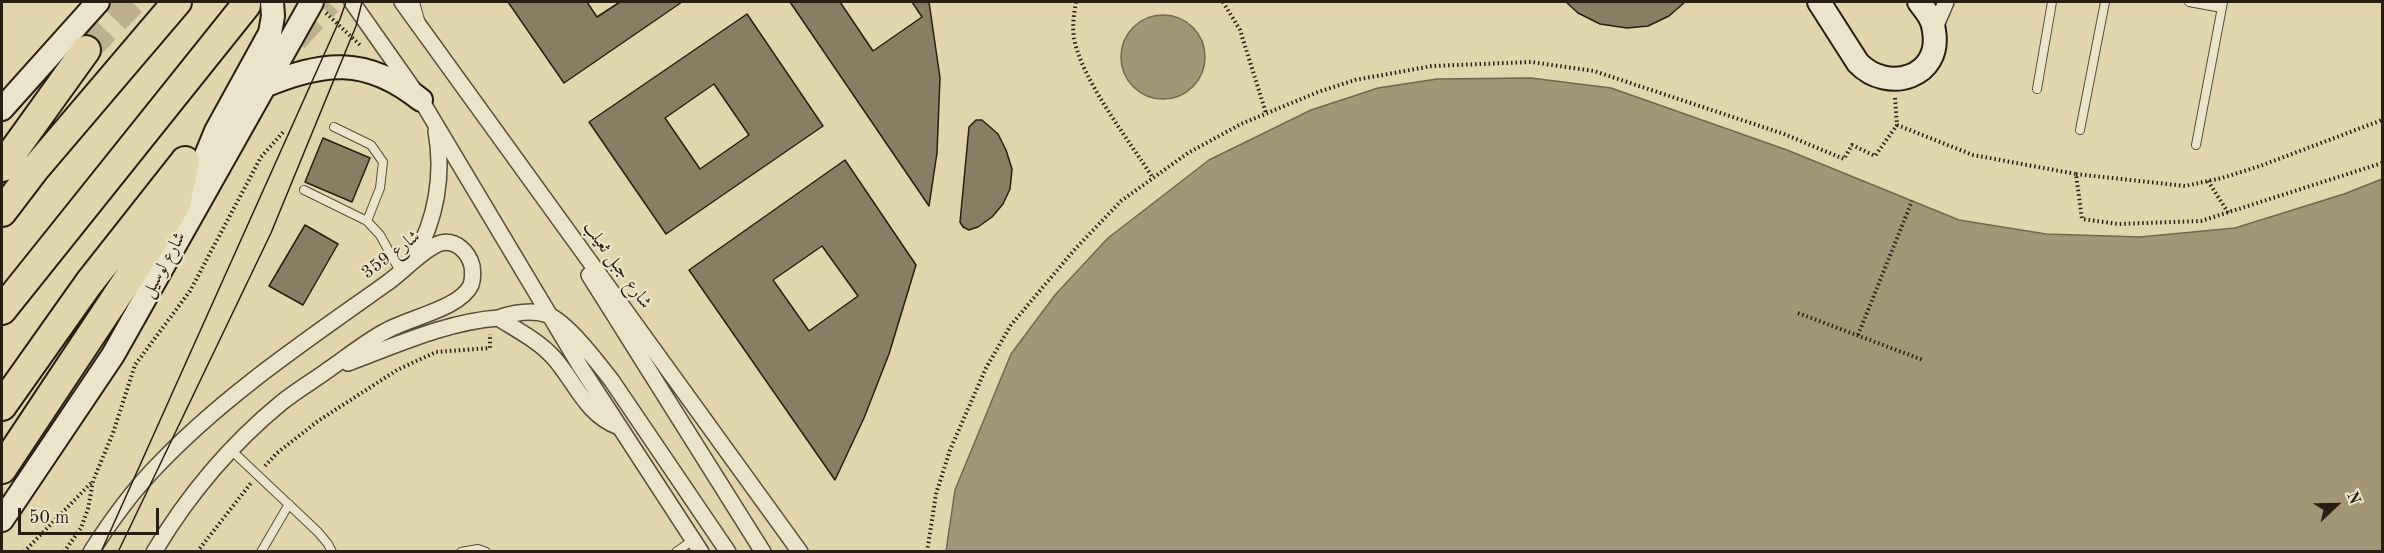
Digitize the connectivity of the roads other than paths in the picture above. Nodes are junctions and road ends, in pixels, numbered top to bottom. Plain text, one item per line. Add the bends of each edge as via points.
1 (98, 2) edge
2 (177, 2) edge
3 (352, 2) edge
4 (402, 2) edge
5 (415, 2) edge
6 (1819, 2) edge
7 (1919, 2) edge
8 (1946, 2) edge
9 (2052, 2) edge
10 (2105, 2) edge
11 (2189, 2) edge
12 (259, 3) edge
13 (312, 3) edge
14 (2223, 5) edge
15 (422, 30) junction
16 (1934, 30) junction
17 (262, 87) junction
18 (2037, 89) dead end
19 (421, 100) junction
20 (2, 109) edge
21 (434, 122) junction
22 (334, 127) dead end
23 (2080, 130) dead end
24 (2, 141) edge
25 (2196, 146) dead end
26 (513, 154) junction
27 (2, 167) edge
28 (304, 190) dead end
29 (2, 212) edge
30 (367, 221) junction
31 (161, 270) junction
32 (405, 270) junction
33 (2, 310) edge
34 (549, 315) junction
35 (494, 318) junction
36 (329, 370) junction
37 (2, 406) edge
38 (620, 427) junction
39 (231, 450) junction
40 (2, 469) edge
41 (289, 504) junction
42 (2, 520) edge
43 (697, 546) edge
44 (90, 552) edge
45 (154, 552) edge
46 (261, 552) edge
47 (332, 552) edge
48 (461, 552) edge
49 (486, 552) edge
50 (676, 552) edge
51 (728, 552) edge
52 (762, 552) edge
53 (800, 552) edge

1 - 20 street
2 - 29 highway
3 - 19 street
4 - 15 street, شارع جبل ثعيلب
5 - 15 lane
6 - 16 street via 1858,63 1874,76 1894,80 1923,68 1933,50
7 - 16 street
8 - 16 street
9 - 18 lane
10 - 23 lane
11 - 14 lane
12 - 31 street via 273,16 270,33 216,131
12 - 33 highway
13 - 17 street, شارع لوسيل
14 - 25 lane
15 - 26 street, شارع جبل ثعيلب
17 - 19 street via 303,71 339,67 374,73
17 - 31 street, شارع لوسيل
19 - 21 street
21 - 32 street via 439,160 437,197 426,233
21 - 34 street
22 - 30 lane via 371,146 383,162 380,188
24 - 27 highway via 86,50
26 - 52 street
26 - 53 street, شارع جبل ثعيلب
28 - 30 lane
30 - 32 lane
31 - 42 street, شارع لوسيل via 95,384
32 - 36 street, شارع 359 via 432,248 452,243 466,253 473,274 460,298 385,331
32 - 44 street, شارع 359 via 211,414 128,498
34 - 35 street via 513,313
34 - 38 street
34 - 51 street via 573,334 600,365
35 - 36 street via 427,333
35 - 38 street via 541,345 588,407
36 - 39 street, شارع 359 via 284,401
37 - 40 highway via 89,283 185,161 176,204 166,222
38 - 43 street
39 - 41 lane
39 - 45 street, شارع 359 via 193,492
41 - 46 lane
41 - 47 lane
43 - 50 lane
48 - 49 lane

